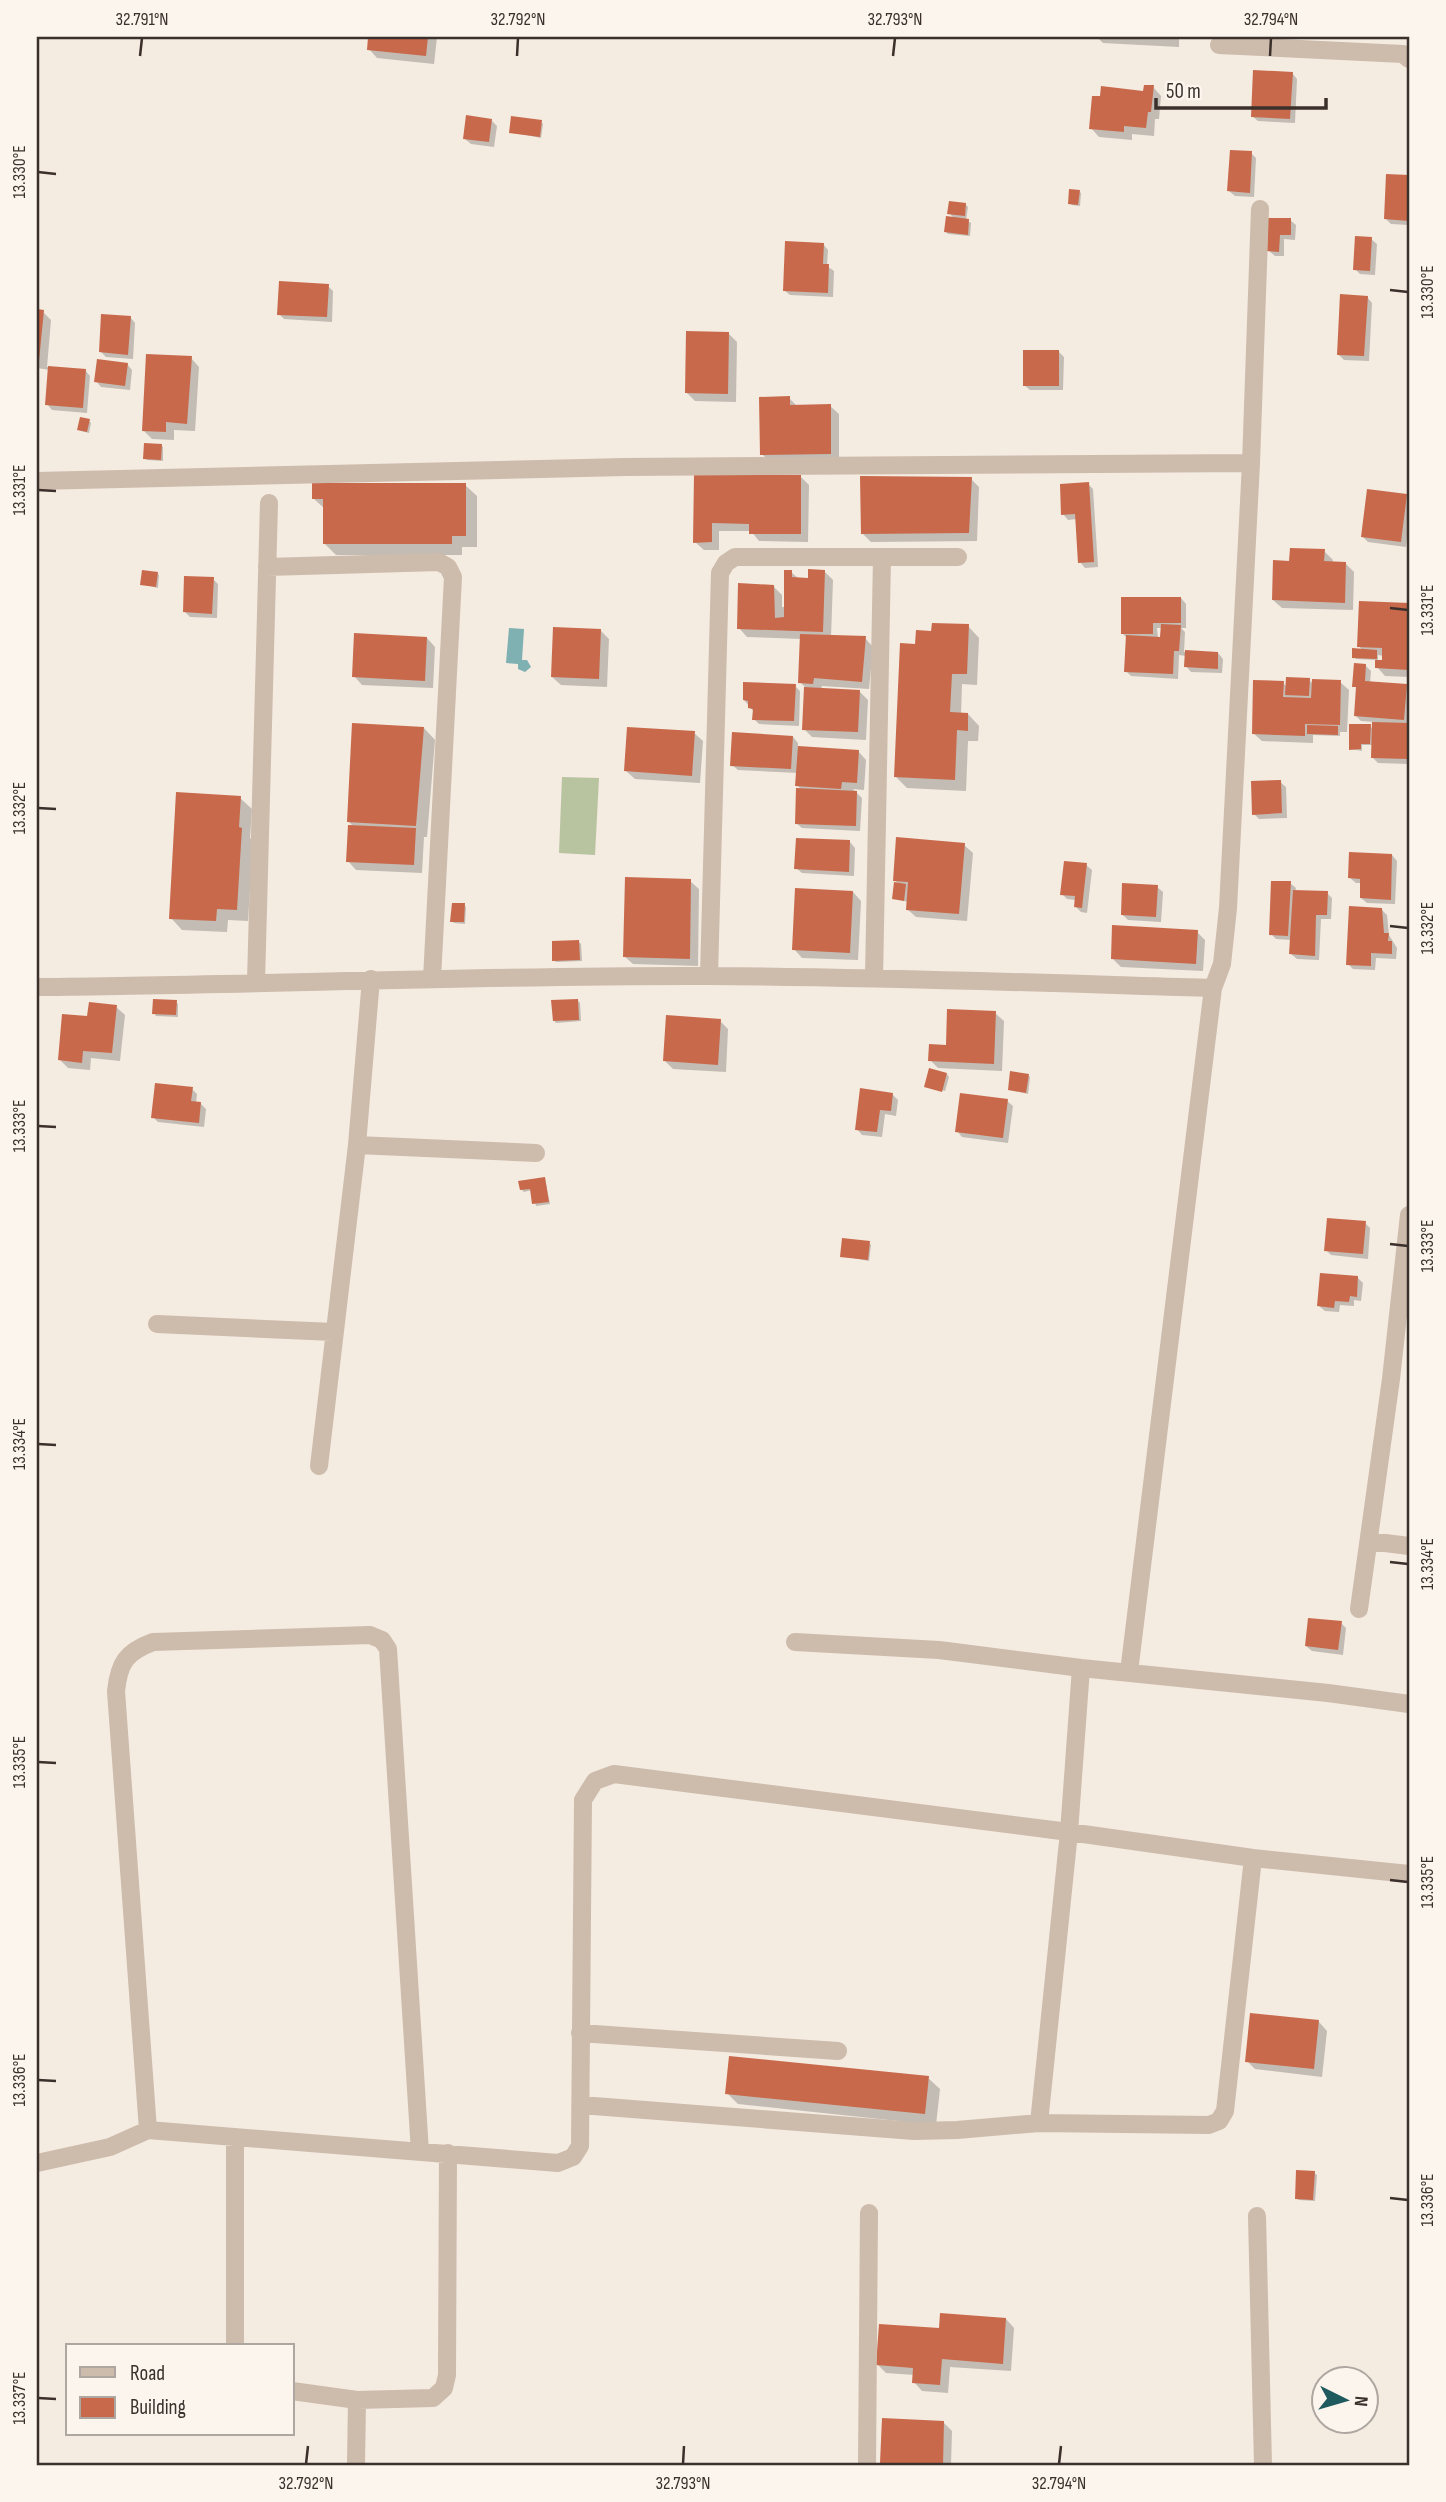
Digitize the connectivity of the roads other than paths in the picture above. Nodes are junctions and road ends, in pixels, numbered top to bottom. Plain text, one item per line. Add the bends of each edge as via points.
1 (1219, 45) dead end
2 (1409, 59) edge
3 (1260, 209) dead end
4 (1251, 463) junction
5 (37, 481) edge
6 (269, 502) dead end
7 (882, 557) junction
8 (958, 557) dead end
9 (267, 567) junction
10 (709, 976) junction
11 (874, 978) junction
12 (371, 979) junction
13 (432, 979) junction
14 (256, 982) junction
15 (37, 987) edge
16 (1213, 988) junction
17 (357, 1144) junction
18 (536, 1153) dead end
19 (1409, 1215) edge
20 (157, 1324) dead end
21 (333, 1332) junction
22 (1391, 1379) junction
23 (1409, 1380) edge
24 (319, 1466) dead end
25 (1369, 1541) junction
26 (1409, 1546) edge
27 (1359, 1609) dead end
28 (795, 1642) dead end
29 (1081, 1668) junction
30 (1129, 1672) junction
31 (1409, 1704) edge
32 (1069, 1832) junction
33 (1253, 1858) junction
34 (1409, 1874) edge
35 (580, 2033) junction
36 (838, 2052) dead end
37 (581, 2105) junction
38 (1039, 2123) junction
39 (148, 2130) junction
40 (235, 2137) junction
41 (420, 2152) junction
42 (447, 2153) junction
43 (37, 2163) edge
44 (869, 2213) dead end
45 (1257, 2216) dead end
46 (235, 2344) edge
47 (294, 2392) edge
48 (357, 2399) junction
49 (356, 2465) edge
50 (867, 2465) edge
51 (1264, 2465) edge

1 - 2 street via 1403,54
3 - 4 street
4 - 5 street via 625,467
4 - 16 street via 1228,908 1222,964
6 - 9 street
7 - 8 street
7 - 10 street via 736,557 720,573
7 - 11 street
9 - 13 street via 439,562 453,577
9 - 14 street
10 - 11 street
10 - 13 street
11 - 16 street
12 - 13 street
12 - 14 street
12 - 17 street
14 - 15 street
16 - 30 street
17 - 18 street
17 - 21 street
19 - 22 street
20 - 21 street
21 - 24 street
22 - 23 street
22 - 25 street
25 - 26 street
25 - 27 street
28 - 29 street via 939,1650
29 - 30 street
29 - 32 street
30 - 31 street
32 - 33 street
32 - 35 street via 614,1774 595,1781 583,1800
32 - 38 street
33 - 34 street
33 - 38 street via 1225,2111 1219,2121 1209,2125
35 - 36 street
35 - 37 street
37 - 38 street via 914,2131
37 - 42 street via 580,2146 573,2157 558,2163
39 - 40 street
39 - 41 street via 118,1671 135,1649 153,1642 370,1635 388,1649
39 - 43 street via 110,2147
40 - 41 street
40 - 46 street
41 - 42 street
42 - 48 street via 444,2388 433,2398
44 - 50 street
45 - 51 street
47 - 48 street
48 - 49 street

